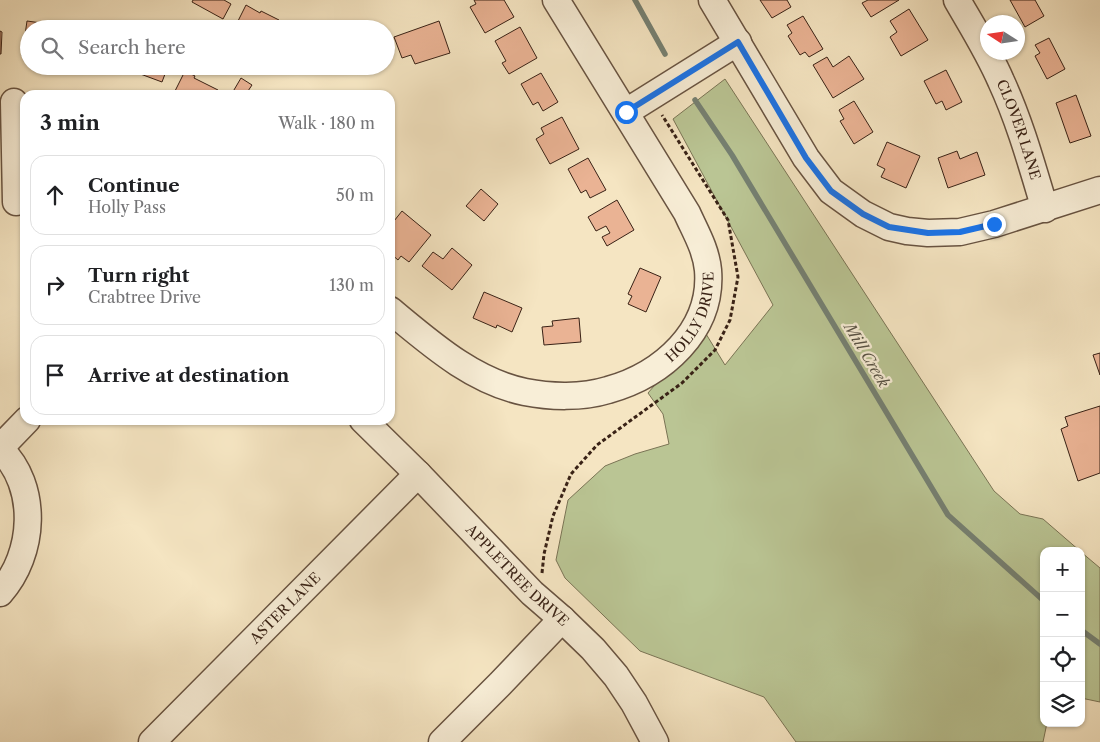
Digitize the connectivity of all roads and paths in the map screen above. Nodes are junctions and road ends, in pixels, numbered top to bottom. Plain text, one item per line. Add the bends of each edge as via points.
1 (556, 0) edge
2 (712, 0) edge
3 (956, 0) edge
4 (738, 42) junction
5 (13, 102) edge
6 (626, 112) junction
7 (1100, 190) edge
8 (14, 202) edge
9 (1045, 209) junction
10 (395, 314) edge
11 (22, 425) edge
12 (368, 425) edge
13 (0, 448) edge
14 (418, 474) junction
15 (0, 593) edge
16 (562, 619) junction
17 (152, 742) edge
18 (442, 742) edge
19 (655, 742) edge

1 - 6 street, HOLLY DRIVE
2 - 4 street
3 - 9 street, CLOVER LANE via 1001,80
4 - 6 street
4 - 9 street via 806,158 831,191 863,214 889,227 928,233 960,232
5 - 8 street
6 - 10 street, HOLLY DRIVE via 687,213 703,246 708,269 708,286 699,321 684,343 660,366 643,377 598,392 552,395 525,392 498,384 455,360
7 - 9 street
11 - 13 street
12 - 14 street, APPLETREE DRIVE
13 - 15 street via 16,471 25,492 29,521 20,561
14 - 16 street, APPLETREE DRIVE via 532,593
14 - 17 street, ASTER LANE
16 - 18 street
16 - 19 street, APPLETREE DRIVE via 616,676

